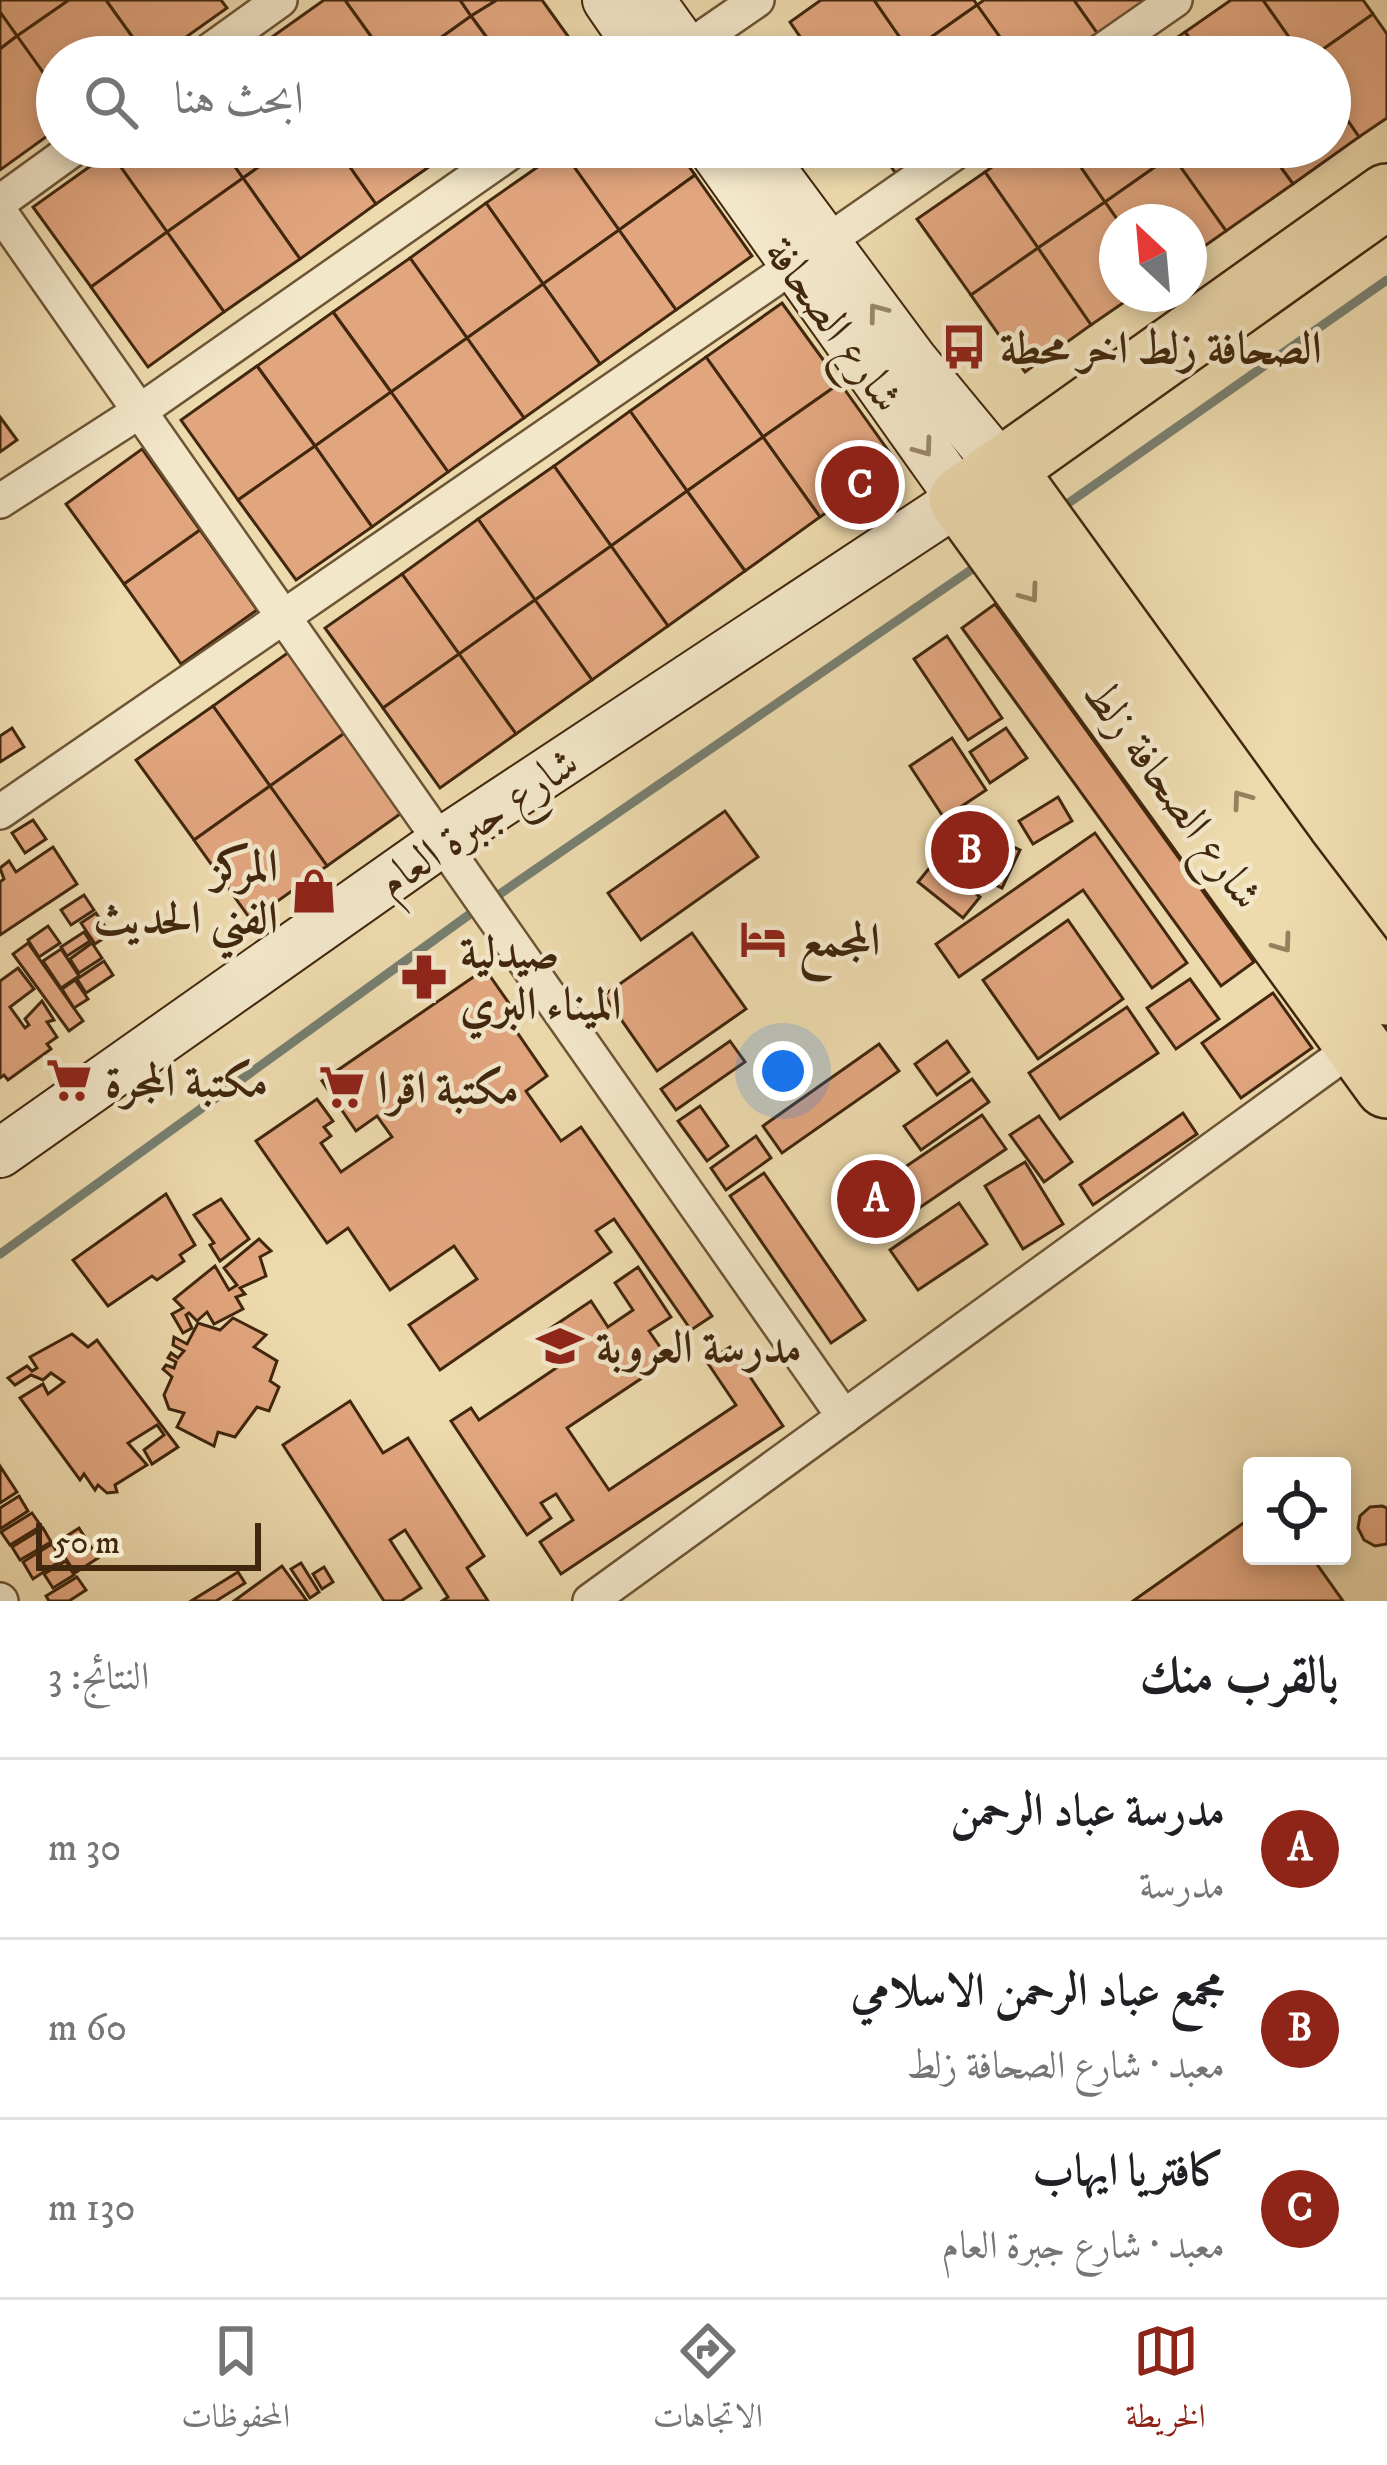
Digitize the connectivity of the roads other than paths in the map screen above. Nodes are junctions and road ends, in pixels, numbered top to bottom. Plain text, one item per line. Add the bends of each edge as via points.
1 (280, 0) edge
2 (607, 0) edge
3 (650, 0) edge
4 (757, 0) edge
5 (1175, 0) edge
6 (230, 36) edge
7 (652, 36) edge
8 (667, 36) edge
9 (702, 36) edge
10 (1123, 36) edge
11 (47, 168) edge
12 (488, 168) edge
13 (730, 168) edge
14 (766, 168) edge
15 (933, 168) edge
16 (1387, 196) edge
17 (0, 202) edge
18 (0, 212) edge
19 (809, 254) junction
20 (140, 411) junction
21 (982, 484) junction
22 (0, 501) edge
23 (284, 615) junction
24 (0, 812) edge
25 (443, 841) junction
26 (1379, 1037) edge
27 (0, 1153) edge
28 (844, 1417) junction
29 (590, 1601) edge

1 - 6 street
2 - 7 main road
3 - 8 main road
4 - 9 street
5 - 10 street
11 - 17 street
12 - 20 street
13 - 19 main road, شارع الصحافة
14 - 19 main road, شارع الصحافة
15 - 19 street
16 - 21 highway
18 - 20 street
19 - 21 main road, شارع الصحافة
19 - 23 street
20 - 22 street
20 - 23 street
21 - 25 main road, شارع جبرة العام
21 - 26 highway, شارع الصحافة زلط via 1272,841
23 - 24 street
23 - 25 street
25 - 27 main road, شارع جبرة العام
25 - 28 street
26 - 28 street
28 - 29 street

